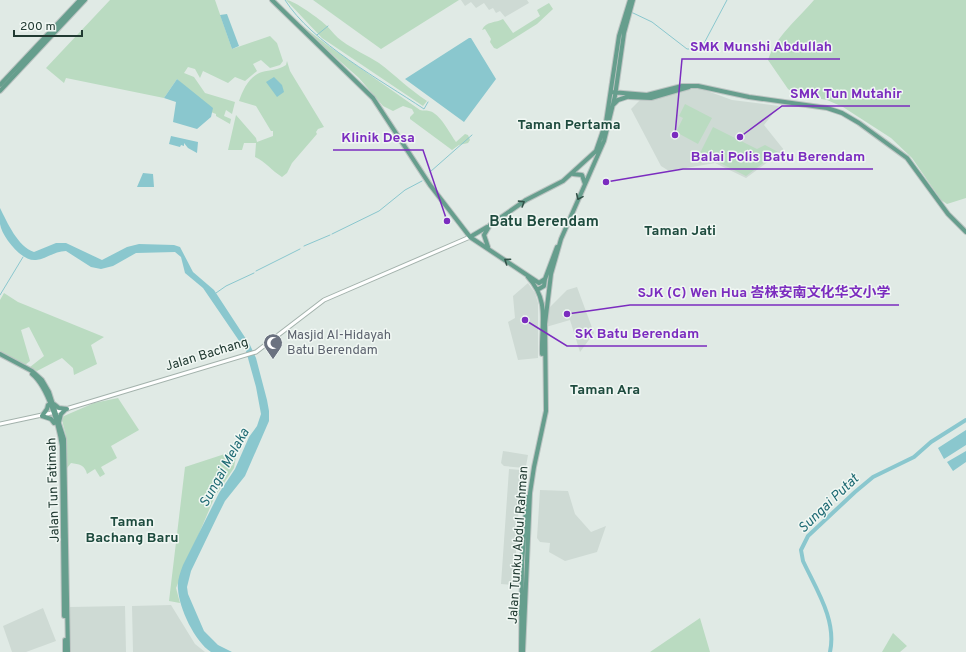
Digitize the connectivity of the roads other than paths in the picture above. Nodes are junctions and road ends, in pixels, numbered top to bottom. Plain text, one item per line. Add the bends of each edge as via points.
1 (80, 0) edge
2 (85, 0) edge
3 (272, 0) edge
4 (630, 0) edge
5 (633, 0) edge
6 (616, 82) junction
7 (0, 85) edge
8 (0, 91) edge
9 (613, 93) junction
10 (627, 95) junction
11 (613, 106) junction
12 (571, 175) junction
13 (585, 184) junction
14 (490, 226) junction
15 (966, 232) edge
16 (470, 237) junction
17 (561, 239) junction
18 (492, 252) junction
19 (522, 271) junction
20 (545, 278) junction
21 (538, 290) junction
22 (0, 355) edge
23 (50, 399) junction
24 (67, 409) junction
25 (54, 413) junction
26 (42, 416) junction
27 (0, 424) edge
28 (60, 425) junction
29 (59, 433) junction
30 (514, 607) dead end
31 (521, 616) junction
32 (67, 652) edge
33 (522, 652) edge

1 - 7 main road
2 - 8 main road
3 - 16 main road via 373,98 432,190
4 - 9 main road, Jalan Tunku Abdul Rahman via 619,36
5 - 6 main road, Jalan Tunku Abdul Rahman via 624,33
6 - 9 main road, Jalan Tunku Abdul Rahman
6 - 10 main road
9 - 10 main road
9 - 11 main road, Jalan Tunku Abdul Rahman
9 - 12 main road, Jalan Tunku Abdul Rahman via 604,131 596,151
10 - 11 main road
10 - 15 main road via 651,98 693,86 827,108 850,117 907,158 948,214
11 - 13 main road, Jalan Tunku Abdul Rahman via 604,141
12 - 13 main road via 582,174
14 -> 12 main road, Jalan Bachang via 526,200
13 -> 17 main road, Jalan Tunku Abdul Rahman
14 - 16 main road, Jalan Bachang
14 - 18 main road via 484,233 484,238
16 - 18 main road
16 - 24 street, Jalan Bachang via 324,300 256,352
17 - 20 main road
17 - 33 main road, Jalan Tunku Abdul Rahman via 551,274 546,308 547,408 530,495
19 -> 18 main road
19 - 20 main road via 539,283
19 - 21 main road
20 - 21 main road via 544,286
21 - 31 main road, Jalan Tunku Abdul Rahman via 542,304 544,409 529,483 522,563
22 - 23 main road, Jalan Tun Fatimah via 38,375 47,387
23 - 24 main road via 57,407
23 - 25 main road, Jalan Tun Fatimah
23 - 26 main road
24 - 25 street, Jalan Bachang
24 - 28 main road via 60,416
25 - 26 street, Jalan Bachang
25 - 28 main road, Jalan Tun Fatimah
25 - 29 main road, Jalan Tun Fatimah
26 - 27 street, Jalan Bachang
26 - 29 main road via 51,418
28 - 32 main road, Jalan Tun Fatimah via 65,452
29 - 32 main road, Jalan Tun Fatimah via 62,458
30 - 31 main road
31 - 33 main road, Jalan Tunku Abdul Rahman

